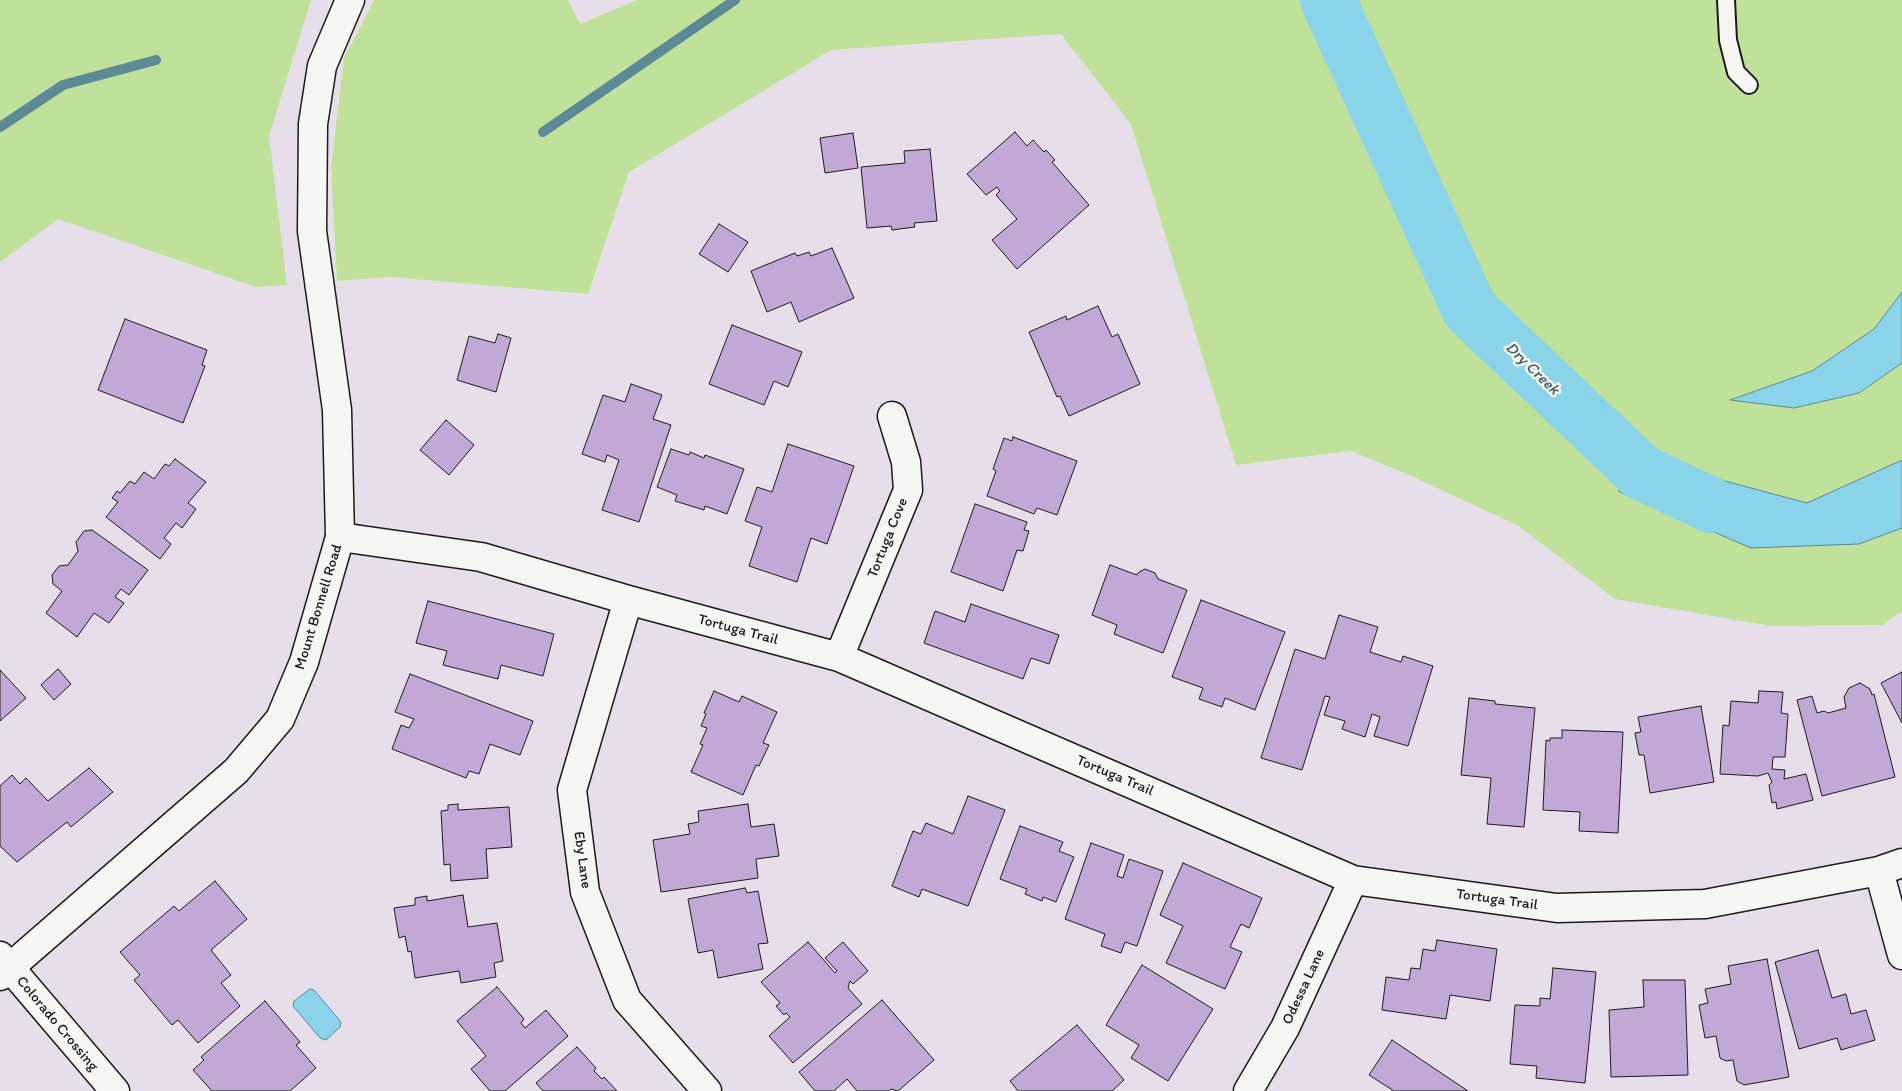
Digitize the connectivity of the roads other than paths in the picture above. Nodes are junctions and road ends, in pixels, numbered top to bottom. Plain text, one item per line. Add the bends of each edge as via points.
1 (350, 0) edge
2 (1726, 0) edge
3 (1750, 85) dead end
4 (892, 416) dead end
5 (340, 538) junction
6 (628, 600) junction
7 (839, 657) junction
8 (1891, 867) edge
9 (1353, 880) junction
10 (1902, 955) edge
11 (3, 967) edge
12 (115, 1091) edge
13 (707, 1091) edge
14 (1248, 1091) edge

1 - 5 street, Mount Bonnell Road via 322,66 313,124 311,167 312,231 337,410
2 - 3 lane via 1728,40 1736,72
4 - 7 street, Tortuga Cove via 906,462 908,490
5 - 6 street, Tortuga Trail via 481,557
5 - 11 street, Mount Bonnell Road via 304,662 280,718 236,771
6 - 7 street, Tortuga Trail
6 - 13 street, Eby Lane via 572,790 585,892 627,1000
7 - 9 street, Tortuga Trail
8 - 9 street, Tortuga Trail via 1705,904 1557,908
8 - 10 street
9 - 14 street, Odessa Lane via 1285,1028
11 - 12 street, Colorado Crossing

